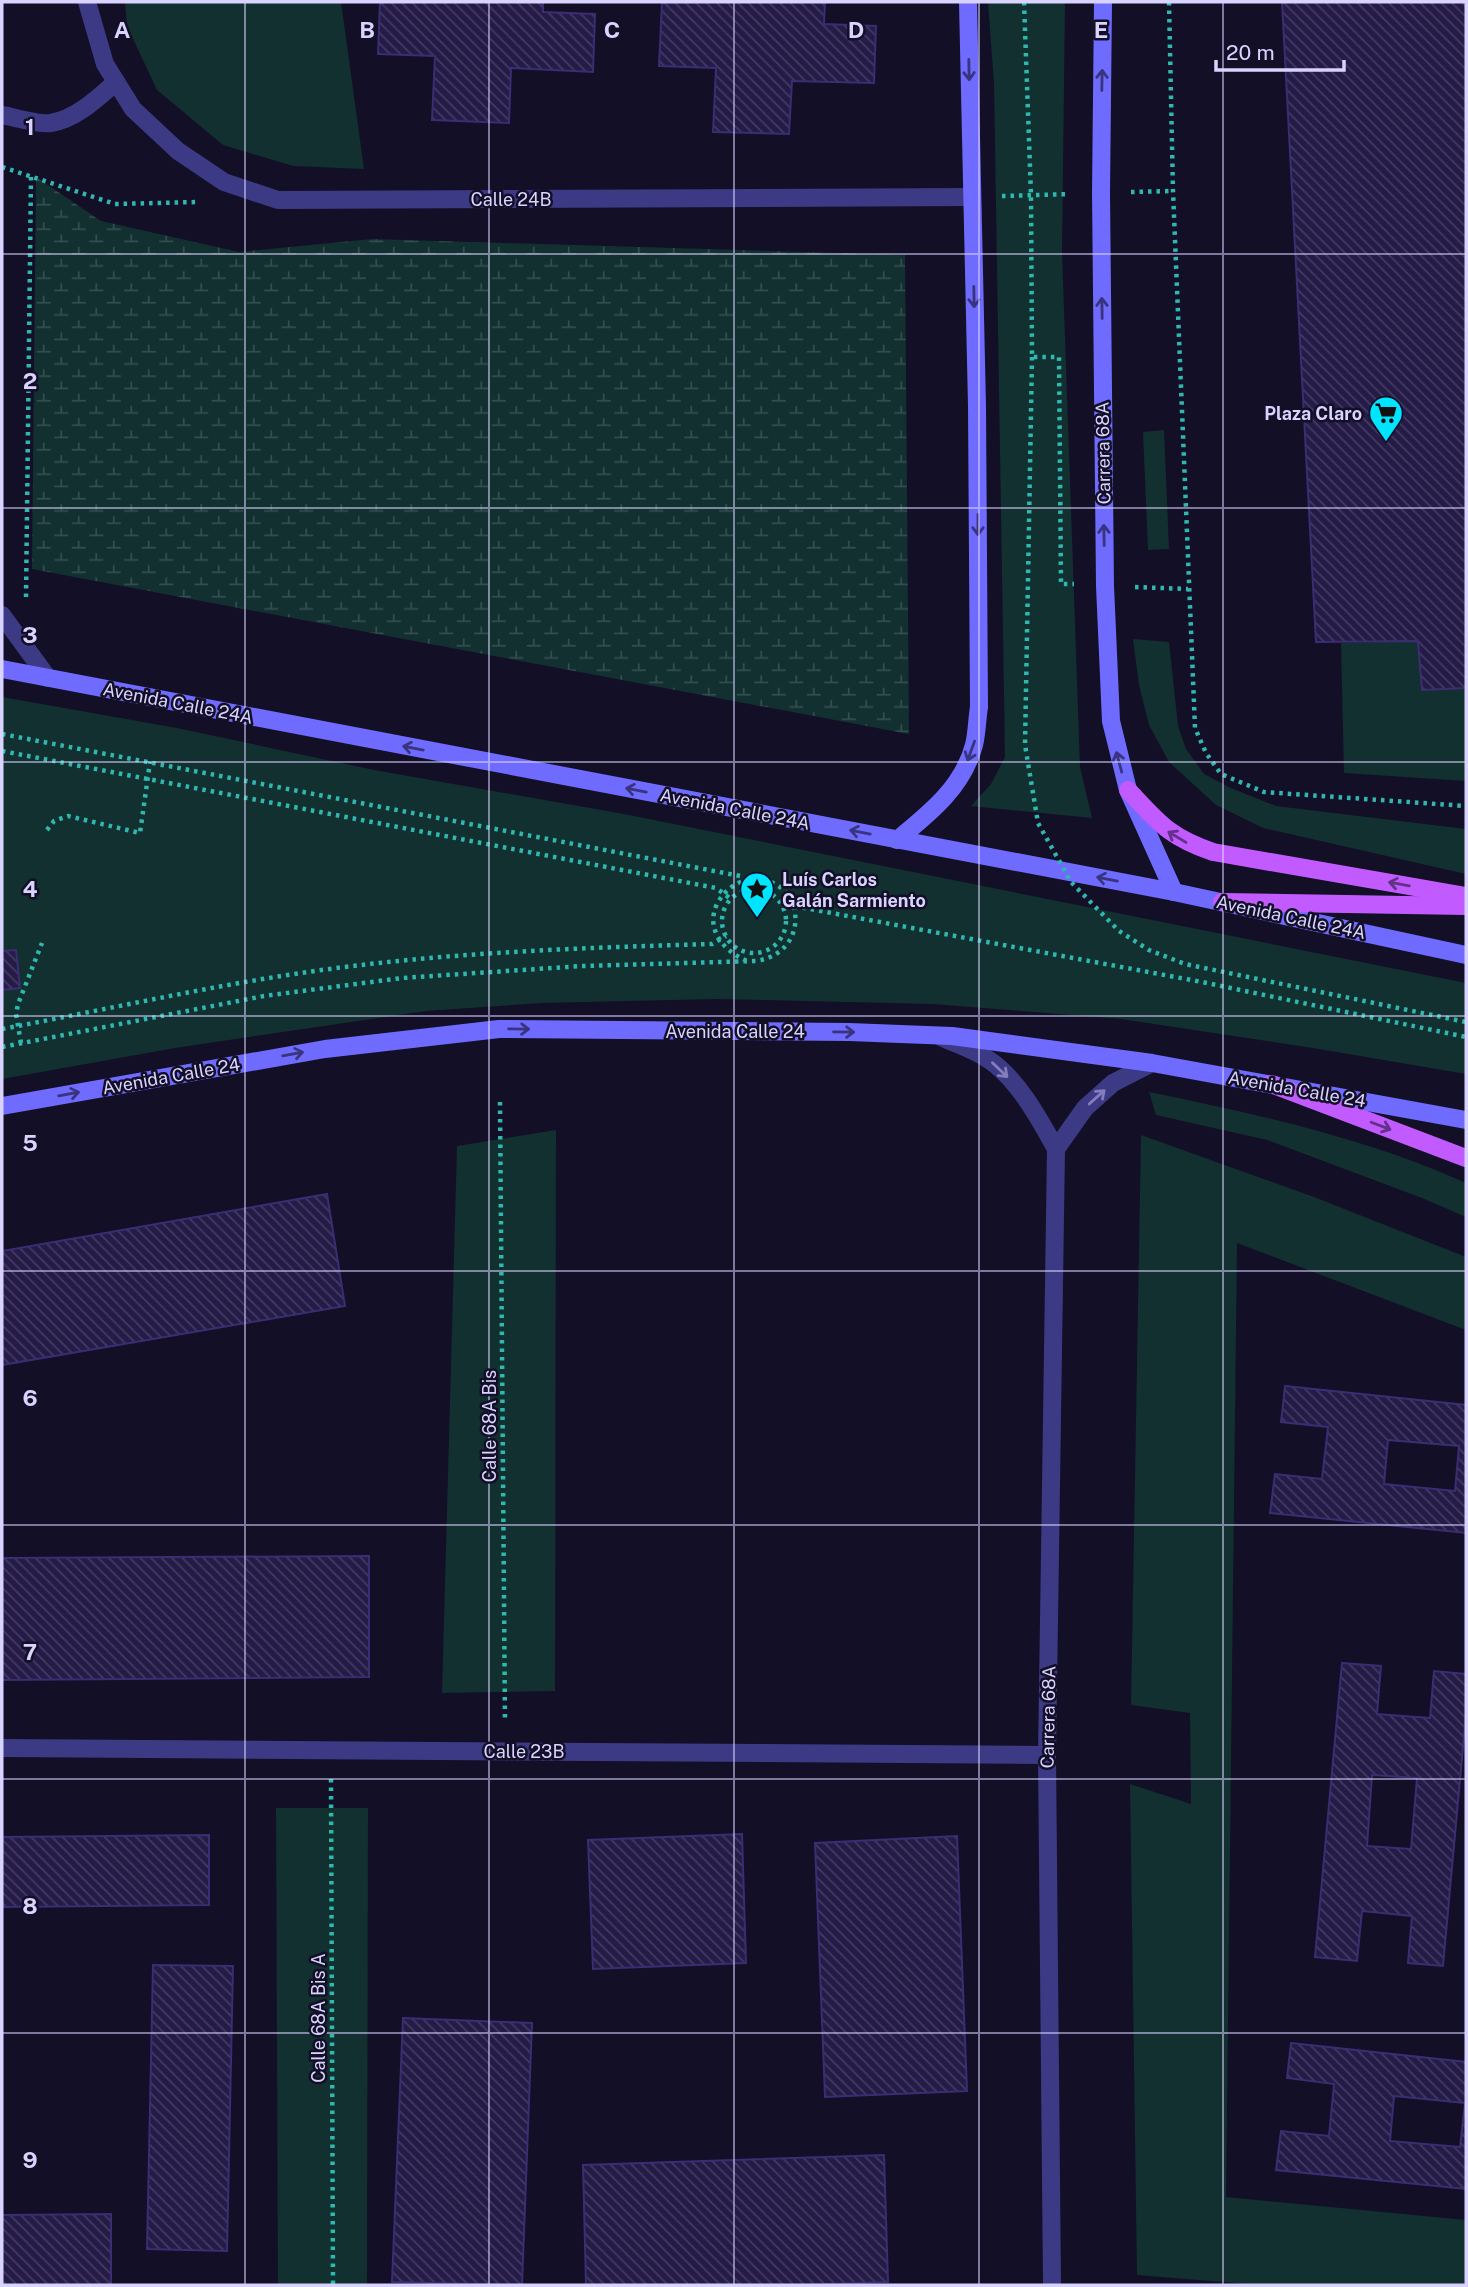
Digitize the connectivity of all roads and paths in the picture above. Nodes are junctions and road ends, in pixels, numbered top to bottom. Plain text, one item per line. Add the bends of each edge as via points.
1 (87, 2) edge
2 (968, 2) edge
3 (1024, 2) edge
4 (1103, 2) edge
5 (1169, 2) edge
6 (117, 82) junction
7 (2, 115) edge
8 (2, 167) edge
9 (31, 176) junction
10 (971, 197) junction
11 (210, 202) dead end
12 (1032, 357) junction
13 (1061, 584) dead end
14 (26, 601) dead end
15 (2, 615) edge
16 (2, 669) edge
17 (48, 678) junction
18 (2, 734) edge
19 (2, 751) edge
20 (150, 762) junction
21 (147, 779) junction
22 (1128, 790) junction
23 (1466, 806) edge
24 (47, 830) dead end
25 (897, 840) junction
26 (745, 881) junction
27 (750, 889) junction
28 (1174, 892) junction
29 (724, 894) junction
30 (1466, 896) edge
31 (731, 899) junction
32 (1222, 902) junction
33 (793, 906) junction
34 (1466, 906) edge
35 (726, 936) junction
36 (719, 941) junction
37 (42, 943) dead end
38 (1466, 955) edge
39 (747, 961) junction
40 (1466, 1022) edge
41 (18, 1026) junction
42 (2, 1029) edge
43 (941, 1037) junction
44 (1466, 1037) edge
45 (21, 1043) junction
46 (2, 1047) edge
47 (1152, 1063) junction
48 (1271, 1084) junction
49 (500, 1102) dead end
50 (2, 1105) edge
51 (1466, 1120) edge
52 (1056, 1149) junction
53 (1466, 1158) edge
54 (2, 1748) edge
55 (331, 1751) junction
56 (505, 1751) junction
57 (1047, 1755) junction
58 (333, 2285) edge
59 (1052, 2285) edge

1 - 6 street, Calle 24B via 106,64
2 -> 10 main road
3 - 12 path
22 -> 4 main road, Carrera 68A via 1111,721 1105,586
5 - 23 path via 1172,191 1195,728 1221,774 1264,792
6 - 7 street via 75,114 50,124
6 - 10 street, Calle 24B via 133,109 178,151 224,182 278,200
8 - 9 path
9 - 11 path via 115,204
9 - 14 path
10 -> 25 main road via 979,707 974,745 958,783
12 - 13 path via 1059,357
12 - 40 path, bridge via 1025,745 1038,823 1071,882 1118,931 1185,964
15 - 17 street
16 - 17 main road, Avenida Calle 24A
25 -> 17 main road, Avenida Calle 24A
18 - 20 path
19 - 21 path
20 - 21 path
20 - 26 path via 740,876
21 - 24 path via 140,833 68,816 54,821
21 - 29 path via 716,888
22 - 28 main road, Carrera 68A
30 -> 22 main road via 1213,852 1166,830
28 -> 25 main road, Avenida Calle 24A
26 - 27 path
26 - 29 path
26 - 33 path via 777,886
27 - 31 path
27 - 35 path via 769,892 782,906 786,916 783,935 768,949 749,952
28 - 32 main road, Avenida Calle 24A
29 - 31 path
29 - 36 path via 714,920
31 - 35 path via 723,916
32 - 34 main road
32 - 38 main road, Avenida Calle 24A
33 - 39 path via 794,932 786,947 773,957
33 - 44 path via 1202,982
35 - 36 path
36 - 39 path via 733,956
36 - 41 path via 456,956 296,974
37 - 41 path via 18,1004
39 - 45 path via 582,965 402,978 264,996
41 - 42 path
41 - 45 path
43 - 47 main road, Avenida Calle 24
50 -> 43 main road, Avenida Calle 24 via 325,1049 499,1029
43 -> 52 street, Carrera 68A via 987,1058 1010,1080
45 - 46 path
47 - 48 main road, Avenida Calle 24
52 -> 47 street via 1085,1108 1112,1083
48 - 51 main road, Avenida Calle 24
48 -> 53 main road
49 - 56 path, Calle 68A Bis
52 - 57 street, Carrera 68A
54 - 55 street, Calle 23B
55 - 56 street, Calle 23B
55 - 58 path, Calle 68A Bis A
56 - 57 street, Calle 23B
57 - 59 street, Carrera 68A

